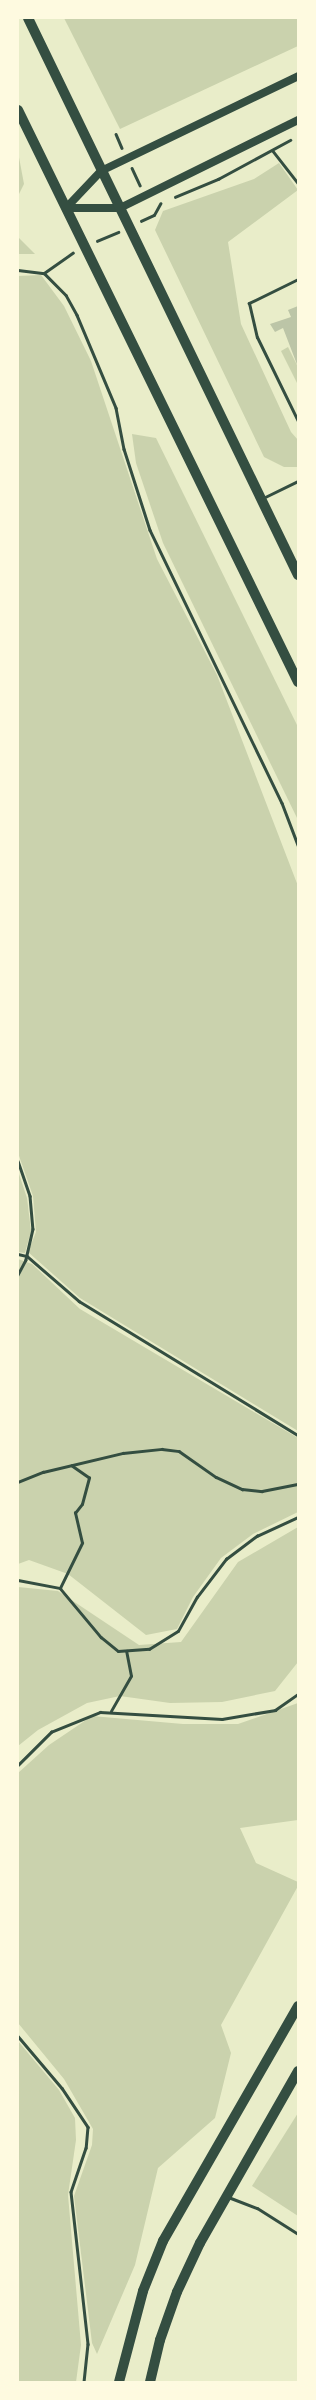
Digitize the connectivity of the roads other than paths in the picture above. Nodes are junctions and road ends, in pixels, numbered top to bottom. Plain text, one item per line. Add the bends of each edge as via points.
1 (28, 18) edge
2 (298, 76) edge
3 (18, 110) edge
4 (298, 120) edge
5 (101, 171) junction
6 (66, 208) junction
7 (120, 208) junction
8 (298, 279) edge
9 (298, 422) edge
10 (298, 481) edge
11 (261, 499) junction
12 (298, 575) edge
13 (298, 682) edge
14 (298, 2006) edge
15 (298, 2070) edge
16 (225, 2196) junction
17 (298, 2234) edge
18 (119, 2382) edge
19 (150, 2382) edge

1 - 5 main road
2 - 5 main road
3 - 6 main road
4 - 7 main road
5 - 6 main road
5 - 7 main road
6 - 7 main road
6 - 13 main road
7 - 11 main road
8 - 9 lane via 250,303 257,337
10 - 11 lane
11 - 12 main road
14 - 18 main road via 163,2241 143,2291
15 - 16 main road
16 - 17 lane via 257,2208
16 - 19 main road via 177,2292 160,2340

